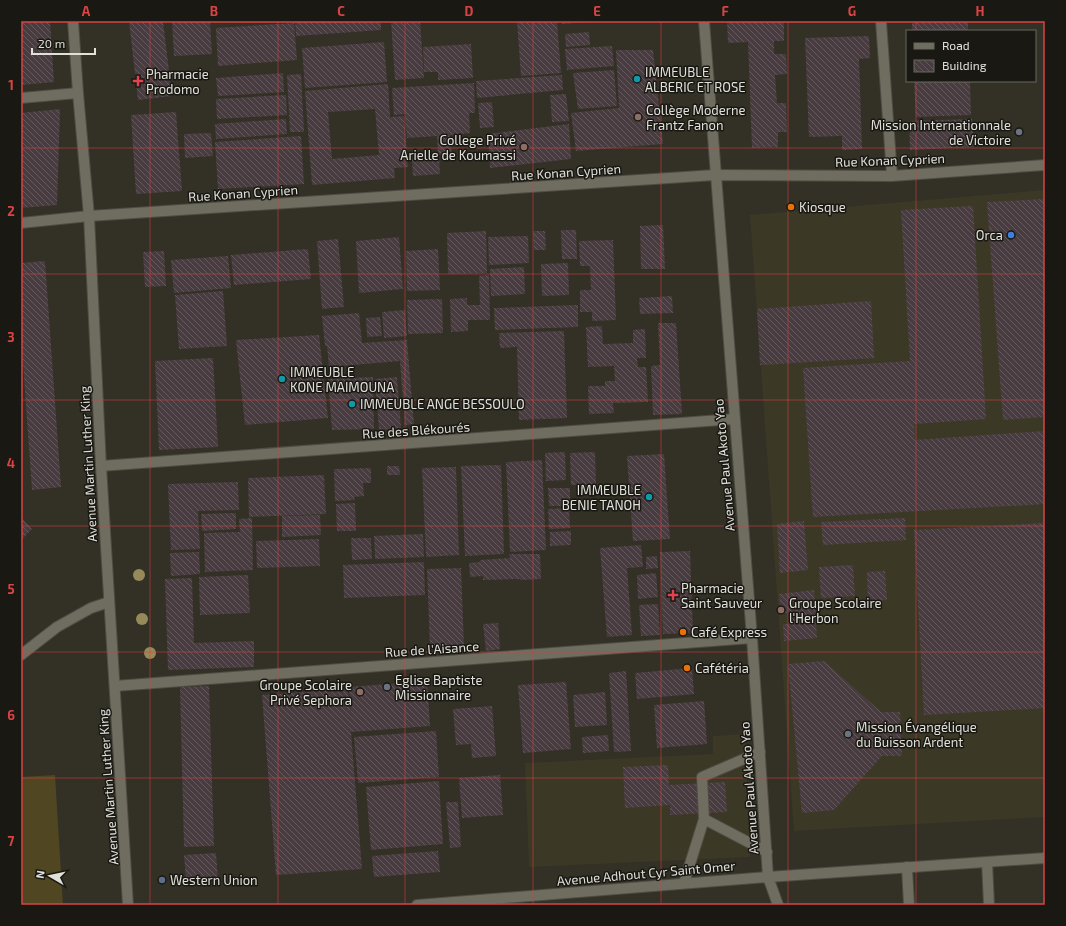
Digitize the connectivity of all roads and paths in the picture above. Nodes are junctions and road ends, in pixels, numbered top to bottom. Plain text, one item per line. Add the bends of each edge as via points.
1 (73, 21) edge
2 (704, 21) edge
3 (881, 21) edge
4 (78, 93) junction
5 (21, 98) edge
6 (1045, 165) edge
7 (715, 175) junction
8 (892, 176) junction
9 (89, 216) junction
10 (21, 223) edge
11 (734, 419) junction
12 (101, 466) junction
13 (109, 602) junction
14 (752, 638) junction
15 (21, 655) edge
16 (115, 686) junction
17 (760, 752) junction
18 (704, 819) junction
19 (766, 852) junction
20 (1045, 858) edge
21 (987, 862) junction
22 (907, 867) junction
23 (768, 877) junction
24 (684, 883) junction
25 (128, 905) edge
26 (417, 905) edge
27 (778, 905) edge
28 (909, 905) edge
29 (989, 905) edge

1 - 4 street, Avenue Martin Luther King
2 - 7 street, Avenue Paul Akoto Yao
3 - 8 street
4 - 5 street
4 - 9 street, Avenue Martin Luther King
6 - 8 street, Rue Konan Cyprien
7 - 8 street, Rue Konan Cyprien
7 - 9 street, Rue Konan Cyprien
7 - 11 street, Avenue Paul Akoto Yao
9 - 10 street, Rue Konan Cyprien
9 - 12 street, Avenue Martin Luther King
11 - 12 street, Rue des Blékourés
11 - 14 street, Avenue Paul Akoto Yao
12 - 13 street, Avenue Martin Luther King
13 - 15 street via 91,608 57,627
13 - 16 street, Avenue Martin Luther King
14 - 16 street, Rue de l'Aisance
14 - 17 street, Avenue Paul Akoto Yao
16 - 25 street, Avenue Martin Luther King
17 - 18 street via 702,777
17 - 19 street, Avenue Paul Akoto Yao
18 - 19 street
18 - 24 street
19 - 23 street, Avenue Paul Akoto Yao
20 - 21 street, Avenue Adhout Cyr Saint Omer
21 - 22 street, Avenue Adhout Cyr Saint Omer
21 - 29 street
22 - 23 street, Avenue Adhout Cyr Saint Omer
22 - 28 street
23 - 24 street, Avenue Adhout Cyr Saint Omer
23 - 27 street, Avenue Paul Akoto Yao
24 - 26 street, Avenue Adhout Cyr Saint Omer

